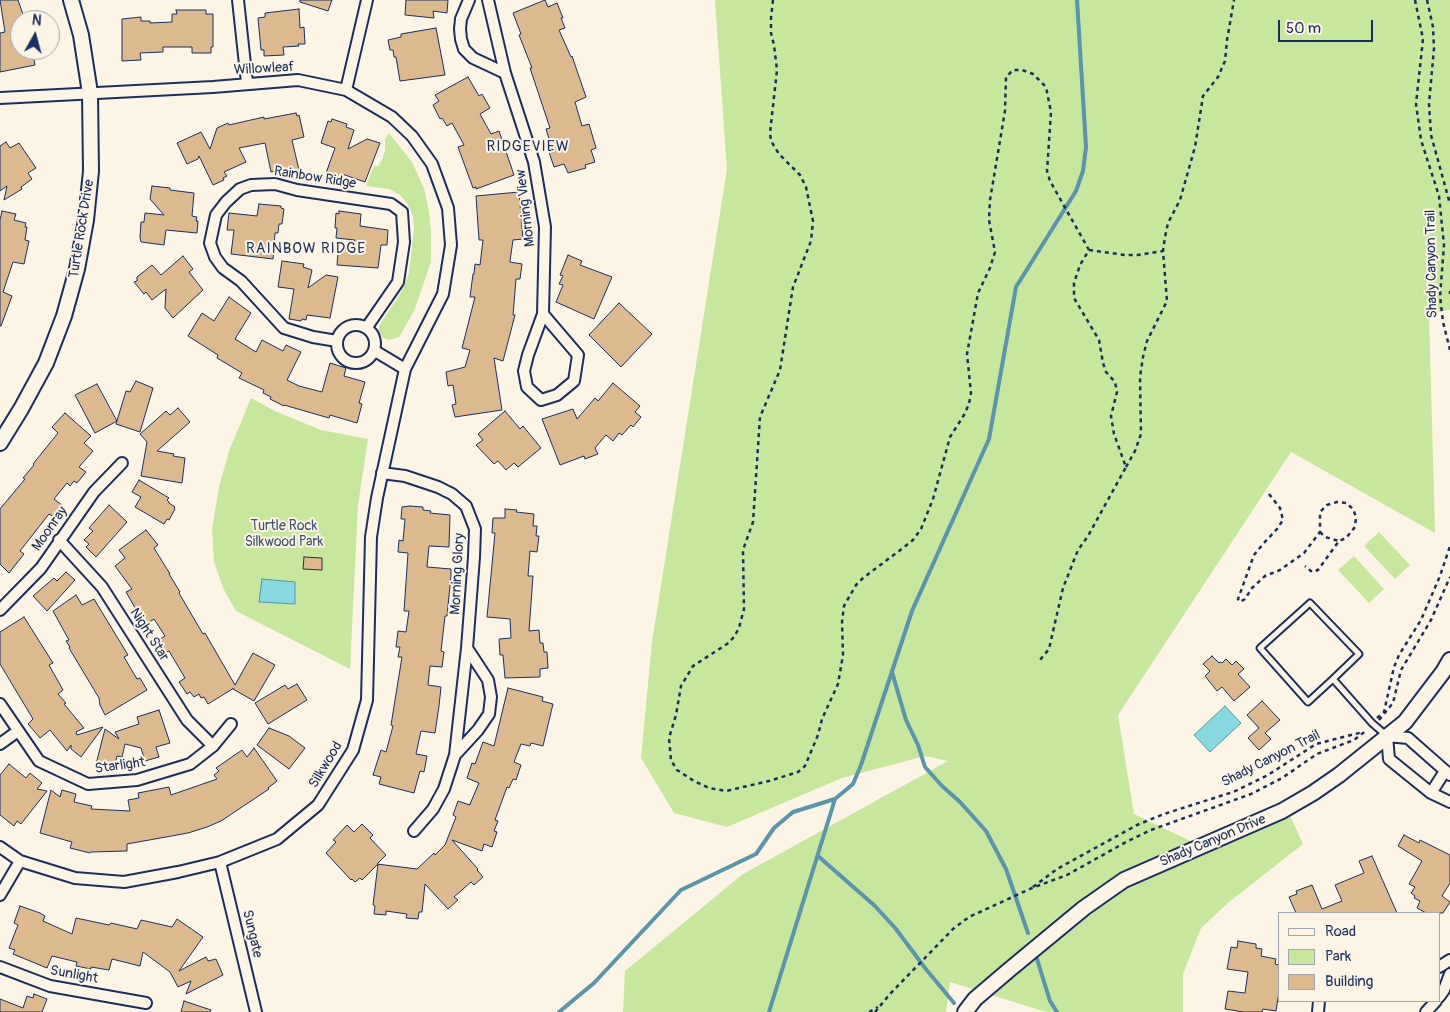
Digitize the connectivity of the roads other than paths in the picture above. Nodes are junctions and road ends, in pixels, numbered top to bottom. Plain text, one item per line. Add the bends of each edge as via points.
1 (71, 0) edge
2 (238, 0) edge
3 (367, 0) edge
4 (469, 0) edge
5 (488, 0) edge
6 (505, 73) junction
7 (247, 83) junction
8 (346, 90) junction
9 (90, 93) junction
10 (0, 98) edge
11 (544, 314) junction
12 (367, 328) junction
13 (337, 342) junction
14 (375, 351) junction
15 (405, 369) junction
16 (0, 443) edge
17 (122, 463) dead end
18 (382, 473) junction
19 (59, 540) junction
20 (0, 610) edge
21 (467, 648) junction
22 (1450, 660) edge
23 (1333, 679) junction
24 (0, 704) edge
25 (231, 724) dead end
26 (18, 731) junction
27 (1387, 736) junction
28 (0, 744) edge
29 (213, 746) junction
30 (454, 755) junction
31 (1448, 773) edge
32 (1431, 793) junction
33 (1450, 802) edge
34 (414, 830) dead end
35 (0, 847) edge
36 (20, 861) junction
37 (220, 862) junction
38 (0, 895) edge
39 (0, 967) edge
40 (1450, 974) edge
41 (1440, 996) edge
42 (146, 1002) dead end
43 (1435, 1002) edge
44 (256, 1012) edge
45 (965, 1012) edge
46 (1426, 1012) edge

1 - 9 street, Turtle Rock Drive via 81,35
2 - 7 street
3 - 8 street
4 - 6 street via 461,19 464,49 473,58
5 - 6 street, Morning View
6 - 11 street, Morning View via 534,162 545,227
7 - 8 street, Willowleaf via 298,80
7 - 9 street, Willowleaf
8 - 15 street, Willowleaf via 392,117 412,136 432,164 448,208 451,245 443,294
9 - 10 street, Willowleaf
9 - 16 street, Turtle Rock Drive via 91,171 77,270 46,363
11 - 11 street, Morning View via 578,355 574,381 557,395 542,400 527,387 524,371
12 - 13 street via 354,324 348,326 342,330
12 - 13 street, Rainbow Ridge via 398,282 404,242 402,212 391,204 275,184 240,189 216,215 210,242 215,257 284,328
12 - 14 street via 375,338
13 - 14 street via 340,354 349,362 367,361
14 - 15 street
15 - 18 street, Silkwood
17 - 19 street, Moonray via 94,492
18 - 21 street, Morning Glory via 406,476 438,487 466,506 475,529
18 - 37 street, Silkwood via 371,537 367,700 353,750 318,806 277,839
19 - 20 street, Moonray via 40,568
19 - 29 street, Night Star via 102,587 187,720
21 - 30 street, Morning Glory
21 - 30 street, Morning Glory via 488,680 492,698 489,714
22 - 27 street, Shady Canyon Drive via 1405,722
23 - 23 lane via 1359,654 1310,602 1260,648 1308,702
23 - 27 lane
24 - 26 street, Starlight
25 - 29 street, Starlight
26 - 28 street
26 - 29 street, Starlight via 39,761 88,784 137,780 190,764
27 - 31 street via 1408,738
27 - 32 street via 1389,760
27 - 45 street, Shady Canyon Drive via 1339,775 1282,811 1124,880 1084,908 975,998
30 - 34 street, Morning Glory via 444,789 433,809
31 - 32 street
32 - 33 street
35 - 36 street, Silkwood
36 - 37 street, Silkwood via 75,878 124,882
36 - 38 street
37 - 44 street, Sungate
39 - 42 street, Sunlight via 50,986
40 - 41 street
43 - 46 street

